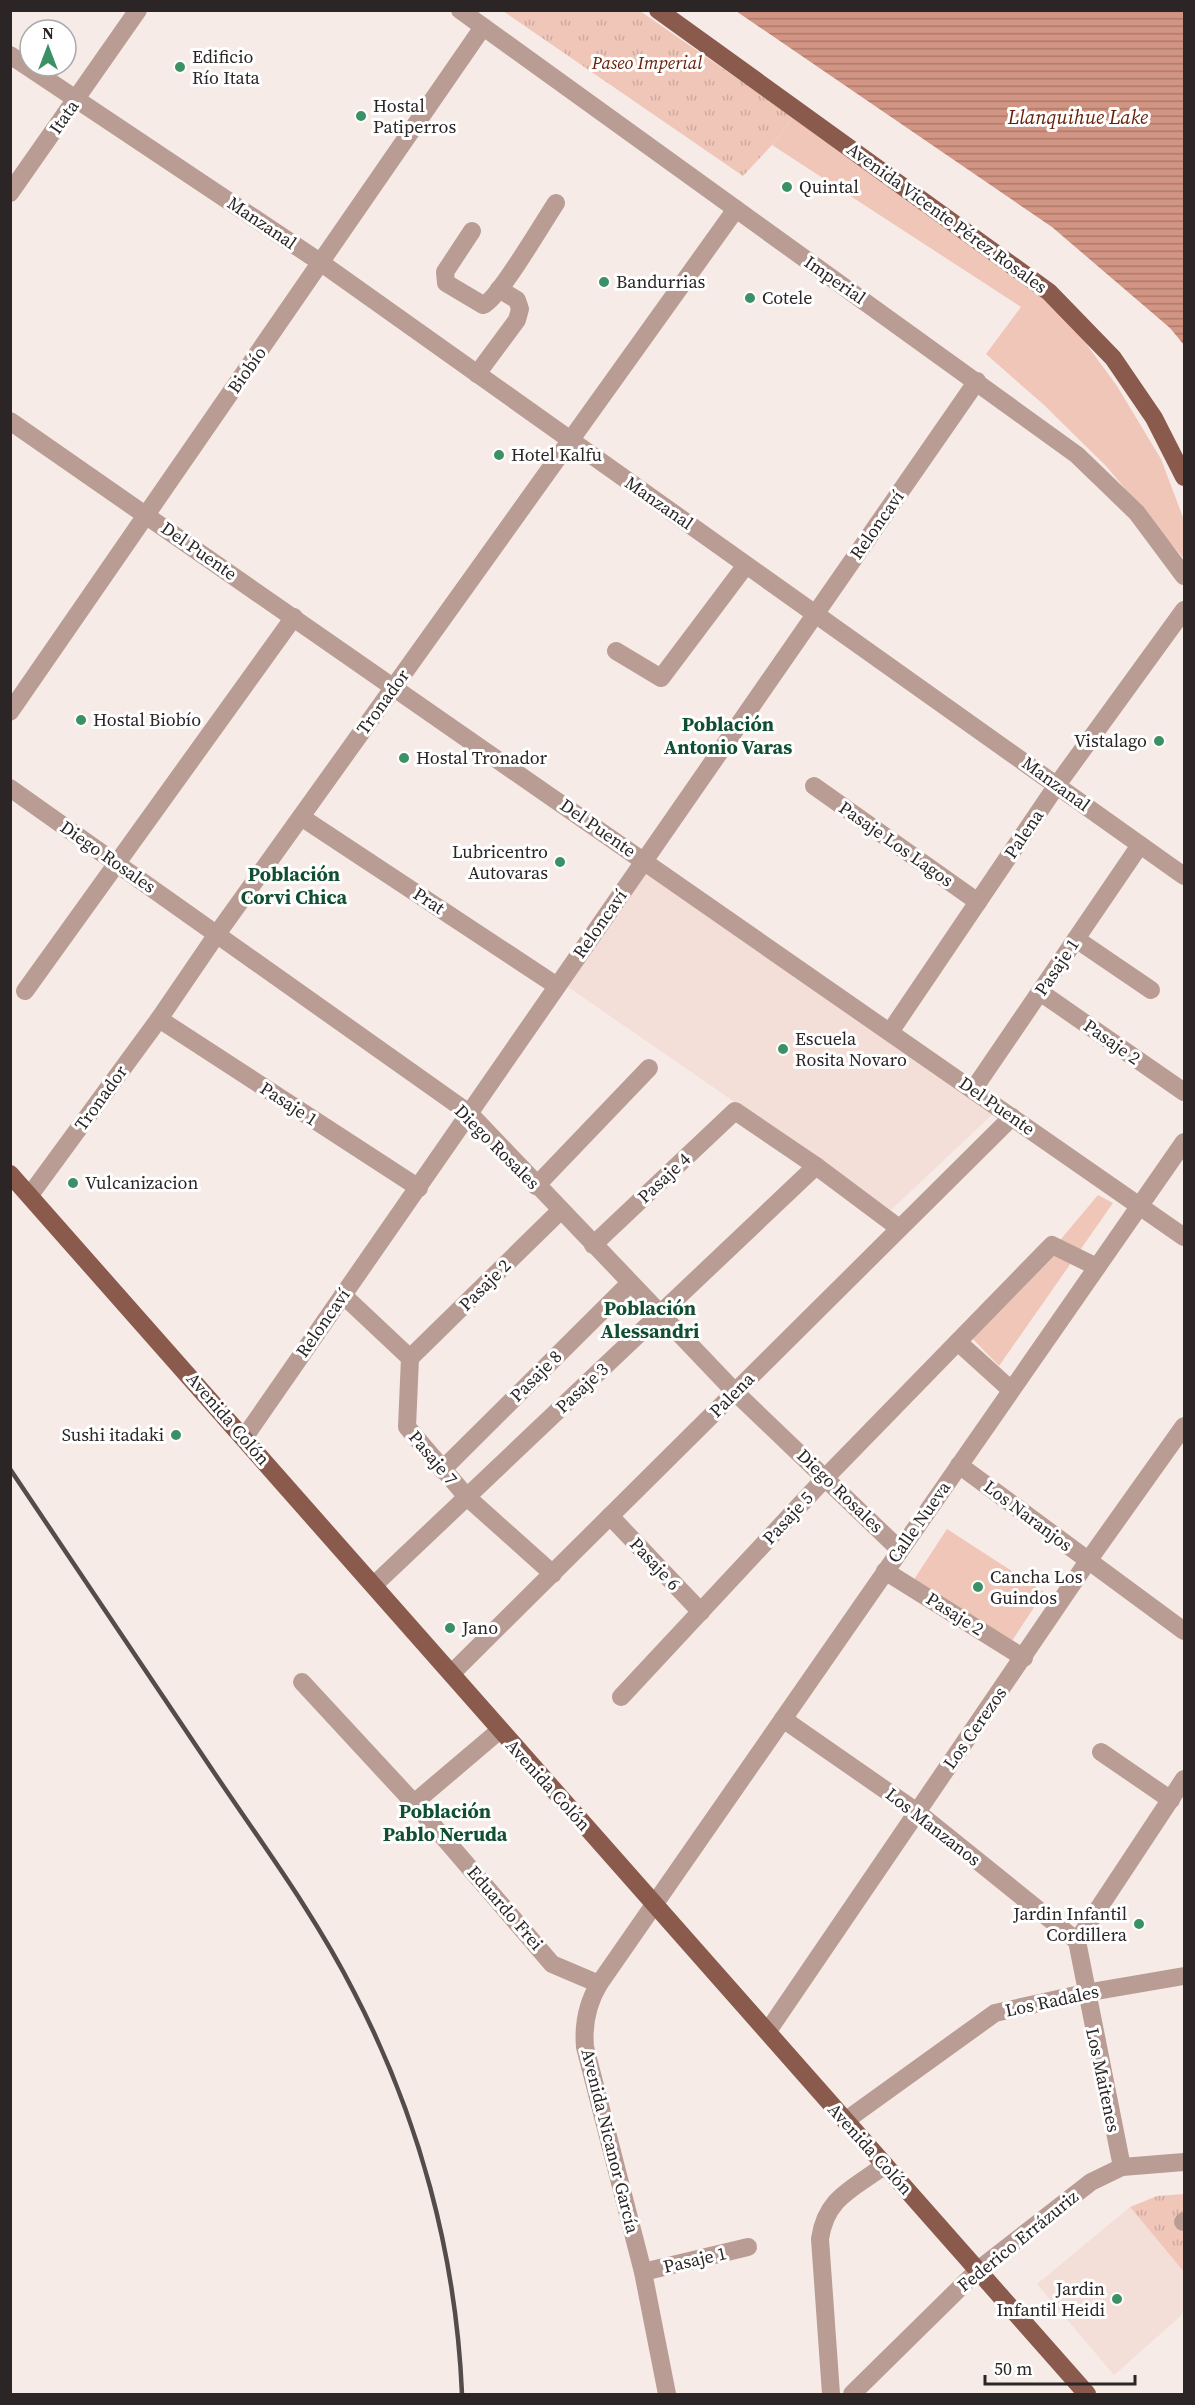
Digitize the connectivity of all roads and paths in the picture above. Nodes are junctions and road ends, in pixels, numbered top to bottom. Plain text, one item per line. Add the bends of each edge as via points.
1 (138, 10) edge
2 (460, 10) edge
3 (658, 10) edge
4 (483, 27) junction
5 (10, 55) edge
6 (76, 99) junction
7 (10, 193) edge
8 (556, 203) dead end
9 (736, 209) junction
10 (472, 231) dead end
11 (320, 262) junction
12 (499, 290) junction
13 (477, 374) junction
14 (977, 381) junction
15 (10, 421) edge
16 (571, 440) junction
17 (1185, 477) edge
18 (147, 514) junction
19 (746, 565) junction
20 (1185, 576) edge
21 (1185, 610) edge
22 (815, 614) junction
23 (294, 617) junction
24 (616, 651) dead end
25 (394, 686) junction
26 (10, 712) edge
27 (1057, 785) junction
28 (814, 786) dead end
29 (10, 788) edge
30 (301, 817) junction
31 (1140, 845) junction
32 (644, 861) junction
33 (117, 863) junction
34 (1185, 876) edge
35 (978, 902) junction
36 (217, 934) junction
37 (1076, 939) junction
38 (557, 986) junction
39 (1151, 990) dead end
40 (25, 991) dead end
41 (1040, 992) junction
42 (159, 1019) junction
43 (890, 1032) junction
44 (649, 1068) dead end
45 (973, 1090) junction
46 (1185, 1092) edge
47 (469, 1113) junction
48 (1012, 1117) junction
49 (1185, 1142) edge
50 (816, 1166) junction
51 (10, 1174) edge
52 (536, 1186) junction
53 (419, 1188) junction
54 (30, 1195) junction
55 (1140, 1206) junction
56 (560, 1211) junction
57 (899, 1228) junction
58 (1185, 1237) edge
59 (593, 1245) junction
60 (1097, 1267) junction
61 (630, 1283) junction
62 (343, 1295) junction
63 (660, 1315) junction
64 (958, 1342) junction
65 (410, 1358) junction
66 (1011, 1390) junction
67 (735, 1392) junction
68 (1181, 1437) edge
69 (244, 1438) junction
70 (959, 1465) junction
71 (442, 1470) junction
72 (827, 1476) junction
73 (467, 1497) junction
74 (610, 1516) junction
75 (900, 1550) junction
76 (1088, 1561) junction
77 (885, 1571) junction
78 (553, 1574) junction
79 (374, 1585) junction
80 (701, 1612) junction
81 (1185, 1631) edge
82 (1024, 1658) junction
83 (452, 1673) junction
84 (302, 1683) dead end
85 (621, 1698) dead end
86 (783, 1719) junction
87 (500, 1730) junction
88 (1101, 1752) dead end
89 (1185, 1779) edge
90 (1171, 1800) junction
91 (414, 1803) junction
92 (917, 1812) junction
93 (655, 1904) junction
94 (1077, 1941) junction
95 (1185, 1976) edge
96 (599, 1984) junction
97 (1085, 1993) junction
98 (768, 2031) junction
99 (845, 2121) junction
100 (1185, 2162) edge
101 (885, 2165) junction
102 (1122, 2167) junction
103 (748, 2247) dead end
104 (978, 2270) junction
105 (643, 2272) junction
106 (667, 2394) edge
107 (831, 2394) edge
108 (852, 2394) edge
109 (1087, 2394) edge

1 - 6 street, Itata
2 - 4 street, Imperial
3 - 17 main road, Avenida Vicente Pérez Rosales via 1049,291 1124,373 1154,418
4 - 9 street, Imperial
4 - 11 street, Biobío
5 - 6 street, Manzanal
6 - 7 street, Itata
6 - 11 street, Manzanal
8 - 12 street
9 - 14 street, Imperial
9 - 16 street, Tronador
10 - 12 street via 445,272 446,284 483,305
11 - 13 street, Manzanal
11 - 18 street, Biobío
12 - 13 street via 517,300 520,309 517,320
13 - 16 street, Manzanal
14 - 20 street, Imperial via 1097,472 1137,513
14 - 22 street, Reloncaví
15 - 18 street, Del Puente
16 - 19 street, Manzanal
16 - 25 street, Tronador
18 - 23 street, Del Puente
18 - 26 street, Biobío
19 - 22 street, Manzanal
19 - 24 street via 661,678
21 - 27 street, Palena
22 - 27 street, Manzanal
22 - 32 street, Reloncaví
23 - 25 street, Del Puente
23 - 33 street
25 - 30 street, Tronador
25 - 32 street, Del Puente
27 - 31 street, Manzanal
27 - 35 street, Palena
28 - 35 street, Pasaje Los Lagos
29 - 33 street, Diego Rosales
30 - 36 street, Tronador
30 - 38 street, Prat
31 - 34 street, Manzanal
31 - 37 street, Pasaje 1
32 - 38 street, Reloncaví
32 - 43 street, Del Puente
33 - 36 street, Diego Rosales
33 - 40 street
35 - 43 street, Palena
36 - 42 street, Tronador
36 - 47 street, Diego Rosales
37 - 39 street
37 - 41 street, Pasaje 1
38 - 47 street, Reloncaví
41 - 45 street, Pasaje 1
41 - 46 street, Pasaje 2
42 - 53 street, Pasaje 1
42 - 54 street, Tronador
43 - 45 street, Del Puente
44 - 52 street
45 - 48 street, Del Puente
47 - 52 street, Diego Rosales
47 - 53 street, Reloncaví
48 - 55 street, Del Puente
48 - 57 street, Palena
49 - 55 street, Calle Nueva
50 - 57 street
50 - 59 street, Pasaje 4 via 735,1111
50 - 63 street, Pasaje 3
51 - 54 main road, Avenida Colón
52 - 56 street, Diego Rosales
53 - 62 street, Reloncaví
54 - 69 main road, Avenida Colón
55 - 58 street, Del Puente
55 - 60 street, Calle Nueva
56 - 59 street, Diego Rosales
56 - 65 street, Pasaje 2
57 - 67 street, Palena
59 - 61 street, Diego Rosales
60 - 64 street, Pasaje 5 via 1052,1245
60 - 66 street, Calle Nueva
61 - 63 street, Diego Rosales
61 - 71 street, Pasaje 8
62 - 65 street
62 - 69 street, Reloncaví
63 - 67 street, Diego Rosales
63 - 73 street, Pasaje 3
64 - 66 street
64 - 72 street, Pasaje 5
65 - 71 street, Pasaje 7 via 407,1427
66 - 70 street, Calle Nueva
67 - 72 street, Diego Rosales
67 - 74 street, Palena
68 - 76 street, Los Cerezos
69 - 79 main road, Avenida Colón
70 - 75 street, Calle Nueva
70 - 76 street, Los Naranjos
71 - 73 street, Pasaje 7
72 - 75 street, Diego Rosales
72 - 80 street, Pasaje 5
73 - 78 street, Pasaje 7
73 - 79 street, Pasaje 3
74 - 78 street, Palena
74 - 80 street, Pasaje 6
75 - 77 street, Calle Nueva
76 - 81 street, Los Naranjos
76 - 82 street, Los Cerezos
77 - 82 street, Pasaje 2
77 - 86 street, Calle Nueva
78 - 83 street, Palena
79 - 83 main road, Avenida Colón
80 - 85 street, Pasaje 5
82 - 92 street, Los Cerezos
83 - 87 main road, Avenida Colón
84 - 91 street, Eduardo Frei
86 - 92 street, Los Manzanos
86 - 93 street, Calle Nueva
87 - 91 street
87 - 93 main road, Avenida Colón
88 - 90 street
89 - 90 street
90 - 94 street
91 - 96 street, Eduardo Frei via 552,1964
92 - 94 street, Los Manzanos
92 - 98 street, Los Cerezos
93 - 96 street, Avenida Nicanor García
93 - 98 main road, Avenida Colón
94 - 97 street, Los Maitenes
95 - 97 street, Los Radales
96 - 105 street, Avenida Nicanor García via 586,2015 585,2047
97 - 99 street, Los Radales via 995,2013
97 - 102 street, Los Maitenes
98 - 99 main road, Avenida Colón
99 - 101 main road, Avenida Colón
100 - 102 street, Federico Errázuriz
101 - 104 main road, Avenida Colón
101 - 107 street via 832,2204 822,2223
102 - 104 street, Federico Errázuriz via 1091,2182
103 - 105 street, Pasaje 1
104 - 108 street, Federico Errázuriz
104 - 109 main road, Avenida Colón
105 - 106 street, Avenida Nicanor García

